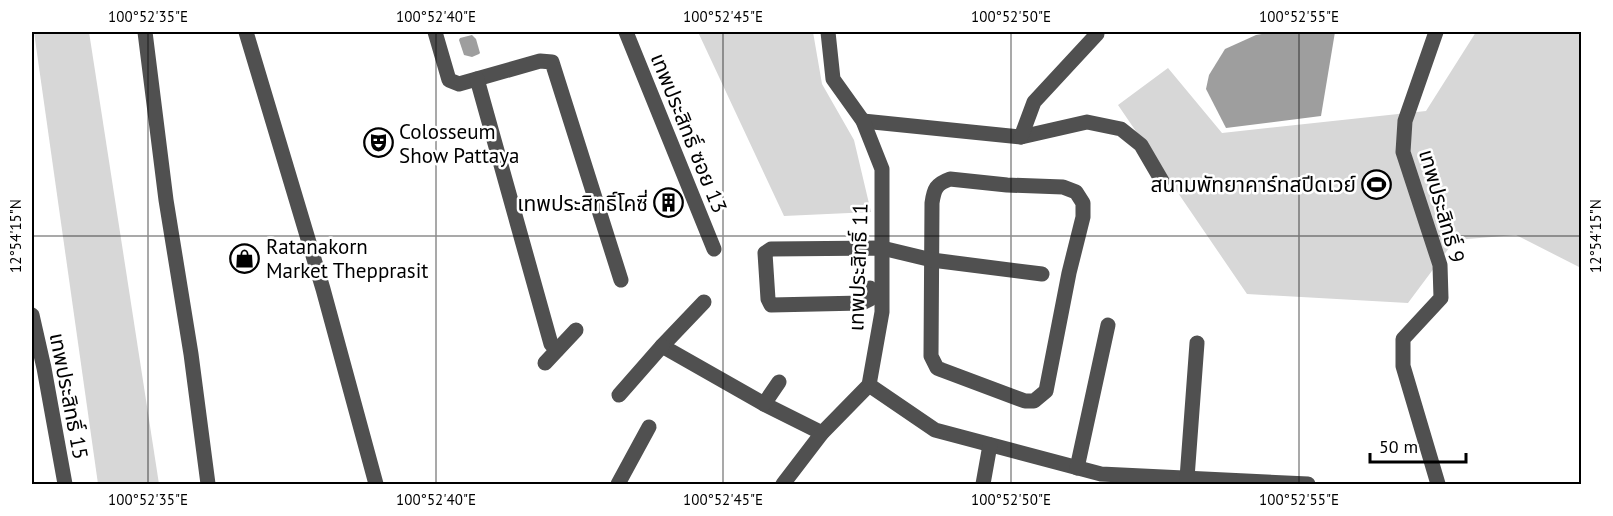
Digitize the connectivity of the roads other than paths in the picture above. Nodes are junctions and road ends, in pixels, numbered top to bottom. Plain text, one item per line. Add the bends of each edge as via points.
1 (145, 32) edge
2 (246, 32) edge
3 (438, 32) edge
4 (626, 32) edge
5 (828, 32) edge
6 (1436, 32) edge
7 (1097, 34) dead end
8 (477, 79) junction
9 (863, 121) junction
10 (1021, 137) junction
11 (1162, 181) dead end
12 (882, 248) junction
13 (714, 249) dead end
14 (932, 260) junction
15 (1042, 274) dead end
16 (621, 280) dead end
17 (870, 288) dead end
18 (704, 302) dead end
19 (32, 315) edge
20 (1108, 325) dead end
21 (576, 330) dead end
22 (1197, 343) dead end
23 (663, 346) junction
24 (557, 350) junction
25 (545, 363) dead end
26 (779, 382) dead end
27 (869, 385) junction
28 (619, 395) dead end
29 (764, 404) junction
30 (649, 427) dead end
31 (822, 433) junction
32 (990, 445) junction
33 (1077, 468) junction
34 (1137, 480) edge
35 (1193, 480) edge
36 (65, 484) edge
37 (208, 484) edge
38 (376, 484) edge
39 (618, 484) edge
40 (783, 484) edge
41 (983, 484) edge
42 (1308, 484) edge
43 (1438, 484) edge

1 - 37 street
2 - 38 street via 324,289
3 - 8 street via 449,80 459,84
4 - 13 street, เทพประสิทธิ์ ซอย 13
5 - 9 street, เทพประสิทธิ์ 11 via 833,79
6 - 43 street, เทพประสิทธิ์ 9 via 1405,121 1403,152 1440,265 1441,298 1403,339 1403,366
7 - 10 street via 1034,102
8 - 16 street via 540,61 552,62
8 - 24 street via 551,344
9 - 10 street
9 - 12 street, เทพประสิทธิ์ 11 via 882,169
10 - 11 street via 1087,122 1120,129 1142,146
12 - 14 street
12 - 17 street via 771,249 765,253 771,305 862,303 870,299
12 - 27 street, เทพประสิทธิ์ 11 via 882,312
14 - 14 street via 933,362 942,370 1026,401 1040,397 1046,391 1083,217 1083,203 1076,192 1063,187 950,179 939,183 932,203
14 - 15 street
18 - 23 street
19 - 36 street, เทพประสิทธิ์ 15
20 - 33 street
21 - 24 street
22 - 35 street
23 - 28 street
23 - 29 street
24 - 25 street
26 - 29 street
27 - 31 street
27 - 32 street via 935,430
29 - 31 street
30 - 39 street
31 - 40 street
32 - 33 street
32 - 41 street
33 - 34 street
34 - 35 street
35 - 42 street

